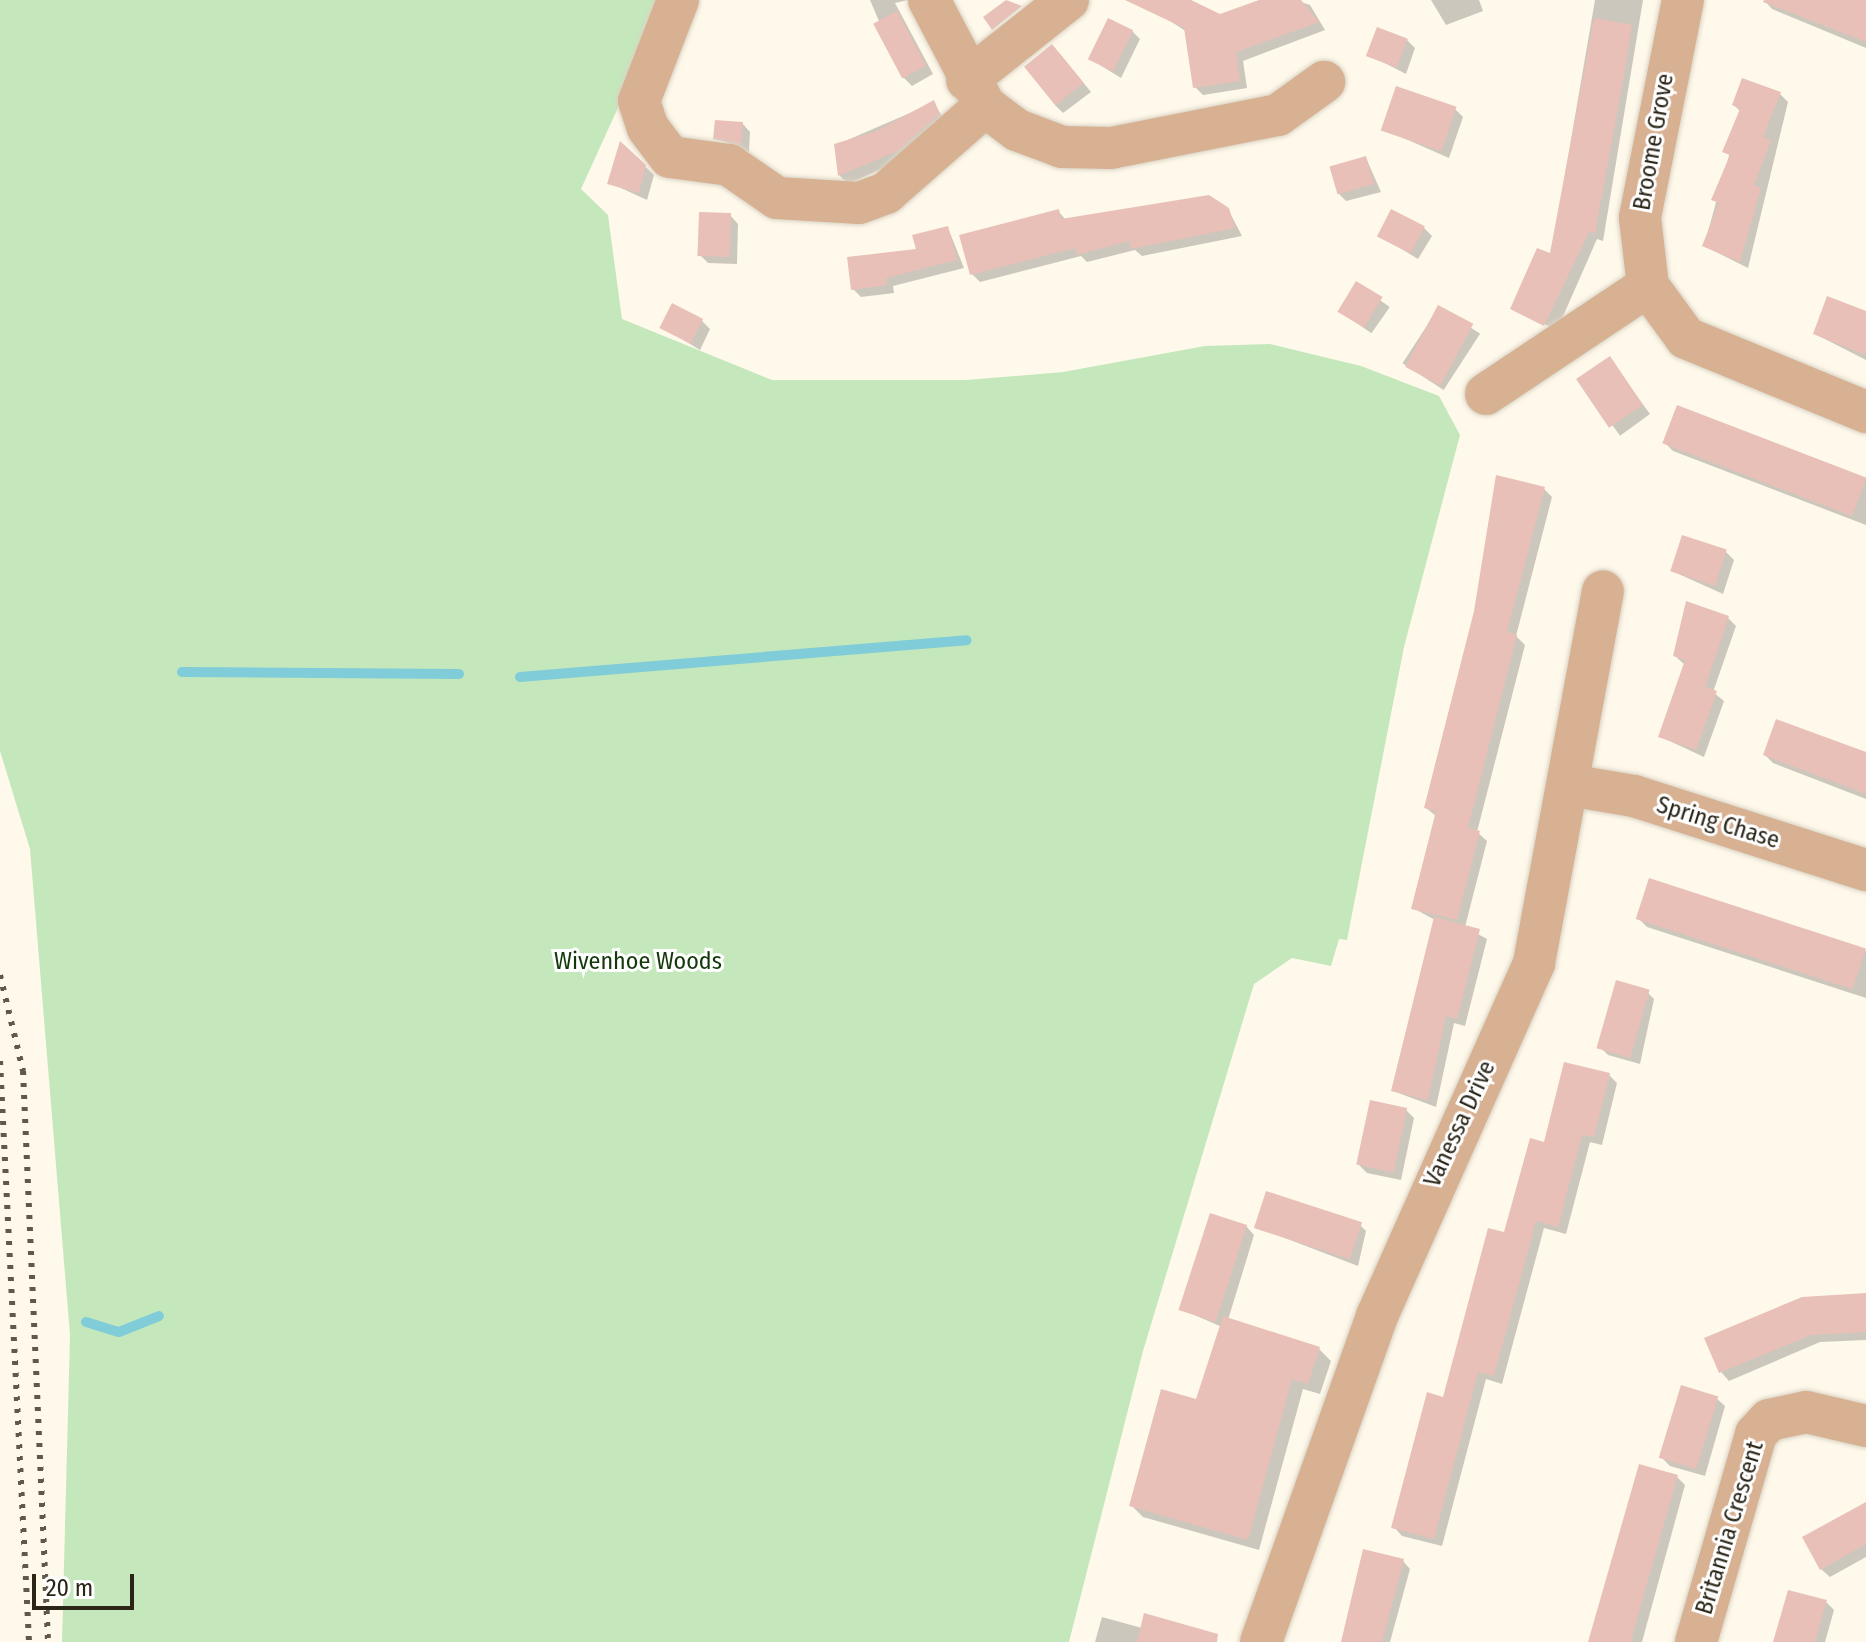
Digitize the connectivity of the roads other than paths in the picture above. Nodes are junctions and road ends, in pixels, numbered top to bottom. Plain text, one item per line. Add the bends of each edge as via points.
1 (678, 0) edge
2 (929, 0) edge
3 (1068, 0) edge
4 (1683, 0) edge
5 (1324, 82) dead end
6 (976, 93) junction
7 (1648, 286) junction
8 (1486, 394) dead end
9 (1866, 412) edge
10 (1603, 591) dead end
11 (1568, 785) junction
12 (1866, 870) edge
13 (1866, 1426) edge
14 (1261, 1642) edge
15 (1696, 1642) edge

1 - 6 street via 639,101 648,128 670,157 729,165 777,198 859,203 886,193
2 - 6 street
3 - 6 street
4 - 7 street, Broome Grove via 1640,218
5 - 6 street via 1278,115 1111,148 1062,147 1017,130
7 - 8 street
7 - 9 street, Broome Grove via 1686,338
10 - 11 street, Vanessa Drive
11 - 12 street, Spring Chase via 1634,796
11 - 14 street, Vanessa Drive via 1534,963 1383,1302
13 - 15 street, Britannia Crescent via 1806,1412 1769,1420 1756,1434

